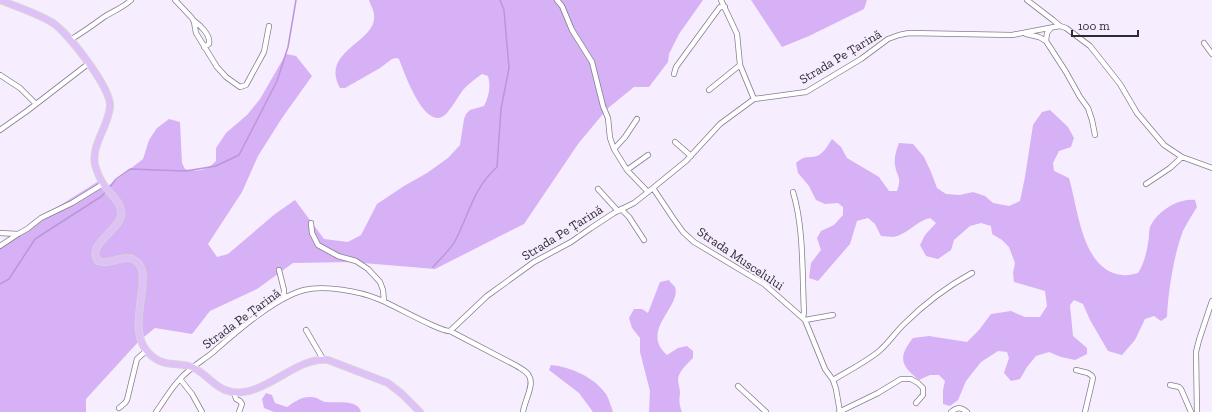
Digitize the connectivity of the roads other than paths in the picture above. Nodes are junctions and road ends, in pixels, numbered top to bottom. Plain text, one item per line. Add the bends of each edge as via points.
1 (0, 0) edge
2 (131, 0) edge
3 (175, 0) edge
4 (557, 0) edge
5 (721, 0) edge
6 (1027, 0) edge
7 (725, 7) junction
8 (193, 20) junction
9 (269, 26) dead end
10 (1060, 26) junction
11 (1051, 28) junction
12 (1023, 33) junction
13 (70, 40) junction
14 (1046, 41) junction
15 (1204, 43) dead end
16 (204, 47) junction
17 (1212, 54) edge
18 (88, 64) junction
19 (740, 64) junction
20 (674, 74) dead end
21 (0, 75) edge
22 (709, 90) dead end
23 (754, 99) junction
24 (36, 104) junction
25 (637, 119) dead end
26 (0, 130) edge
27 (1095, 135) dead end
28 (675, 142) dead end
29 (614, 149) junction
30 (648, 155) dead end
31 (691, 156) junction
32 (1182, 157) junction
33 (1212, 168) edge
34 (627, 170) junction
35 (1146, 184) dead end
36 (106, 188) junction
37 (653, 188) junction
38 (598, 189) dead end
39 (648, 192) junction
40 (793, 192) dead end
41 (620, 210) junction
42 (311, 223) dead end
43 (0, 233) edge
44 (18, 234) junction
45 (644, 240) dead end
46 (0, 246) edge
47 (279, 270) dead end
48 (972, 273) dead end
49 (284, 298) junction
50 (384, 301) junction
51 (1212, 301) edge
52 (833, 315) dead end
53 (804, 319) junction
54 (306, 330) dead end
55 (450, 331) junction
56 (146, 351) junction
57 (323, 359) junction
58 (193, 368) junction
59 (1076, 370) dead end
60 (180, 379) junction
61 (833, 380) junction
62 (1170, 385) dead end
63 (738, 386) dead end
64 (234, 392) junction
65 (916, 403) dead end
66 (119, 408) dead end
67 (156, 412) edge
68 (202, 412) edge
69 (239, 412) edge
70 (420, 412) edge
71 (523, 412) edge
72 (765, 412) edge
73 (840, 412) edge
74 (951, 412) edge
75 (967, 412) edge
76 (1085, 412) edge
77 (1191, 412) edge
78 (1197, 412) edge

1 - 13 main road via 48,20
2 - 13 street
3 - 8 street
4 - 29 street via 592,62
5 - 7 street
6 - 10 street
7 - 19 street via 737,34
7 - 20 street via 718,9 676,67
8 - 16 street via 196,33
8 - 16 street via 209,39 209,44
9 - 16 street via 262,56 243,87 237,86 220,72
10 - 11 street, Strada Pe Țarină
10 - 32 street via 1090,46 1120,84 1137,113 1164,145
11 - 12 street, Strada Pe Țarină
11 - 14 street
12 - 14 street
12 - 23 street, Strada Pe Țarină via 899,35 888,39 812,89
13 - 18 main road
14 - 27 street via 1088,108
15 - 17 street
18 - 24 street
18 - 36 main road via 106,90 110,104 95,154 95,165
19 - 22 street
19 - 23 street
21 - 24 street via 20,88
23 - 31 street, Strada Pe Țarină via 720,124
24 - 26 street
25 - 29 street
28 - 31 street
29 - 34 street
30 - 34 street
31 - 37 street, Strada Pe Țarină
32 - 33 street
32 - 35 street
34 - 39 street
36 - 44 street via 41,218
36 - 56 main road via 118,202 120,217 97,247 95,254 102,262 129,258 137,261 140,266 143,281 138,327
37 - 39 street, Strada Pe Țarină
37 - 53 street, Strada Muscelului via 673,218 694,242 764,284
38 - 41 street
39 - 41 street, Strada Pe Țarină
40 - 53 street via 800,223
41 - 45 street via 629,217
41 - 55 street, Strada Pe Țarină via 572,242 534,262 487,296
42 - 50 street via 312,233 318,245 338,256 356,261 368,269 380,282
43 - 44 street
44 - 46 street
47 - 49 street
48 - 61 street via 928,302 878,352
49 - 50 street, Strada Pe Țarină via 306,290 322,289 364,294
49 - 58 street, Strada Pe Țarină via 244,326
50 - 55 street, Strada Pe Țarină via 440,330
51 - 78 street via 1196,352
52 - 53 street
53 - 61 street, Strada Muscelului via 825,369
54 - 57 street
55 - 71 street, Strada Pe Țarină via 527,373 531,384
56 - 58 main road via 161,362
56 - 66 street via 138,359 127,400
57 - 64 main road via 307,363 252,390
57 - 70 main road via 388,383
58 - 60 street, Strada Pe Țarină
58 - 64 main road via 217,387
59 - 76 street via 1088,373 1093,378
60 - 67 street, Strada Pe Țarină
60 - 68 street
61 - 73 street, Strada Muscelului
62 - 77 street via 1181,389
63 - 72 street
64 - 69 street via 236,399 242,404
65 - 73 street via 923,395 923,388 911,379 904,378
74 - 75 street via 962,408

